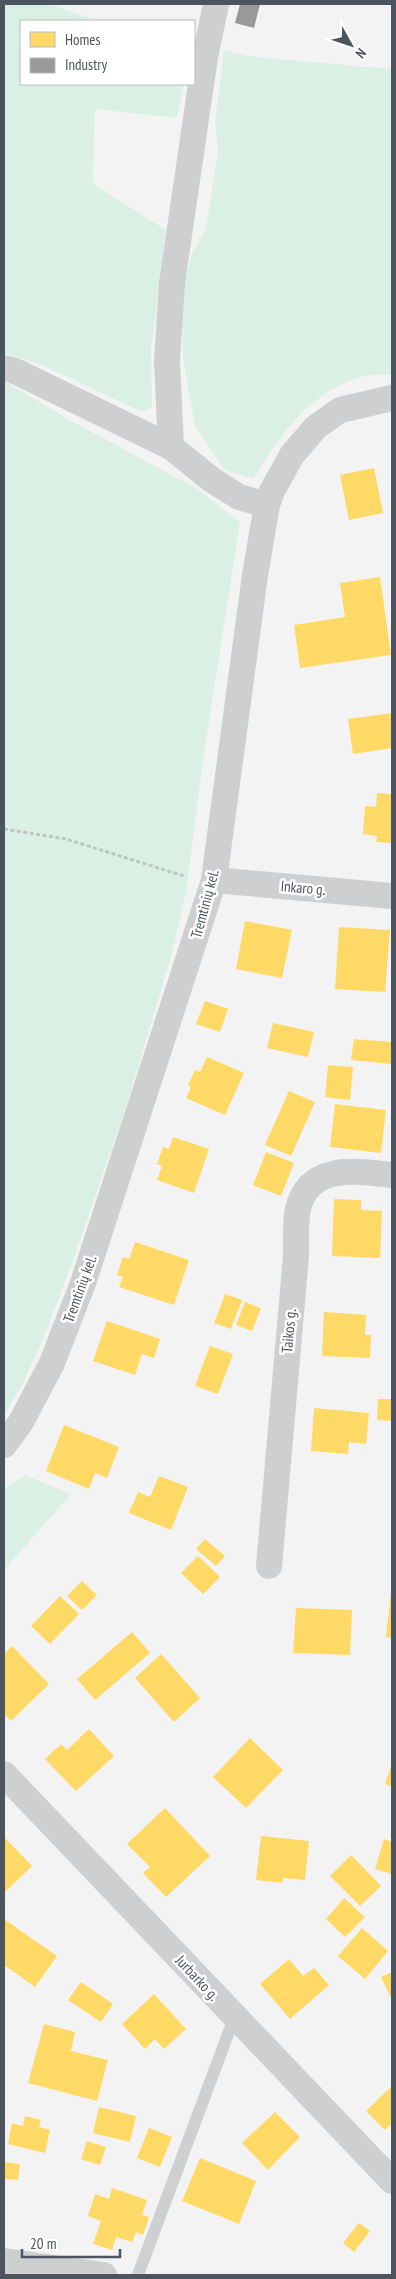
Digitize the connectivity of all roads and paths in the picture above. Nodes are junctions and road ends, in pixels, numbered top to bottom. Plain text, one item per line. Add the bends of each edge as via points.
1 (216, 4) edge
2 (4, 368) edge
3 (392, 398) edge
4 (171, 447) junction
5 (267, 505) junction
6 (4, 829) edge
7 (214, 880) junction
8 (392, 896) edge
9 (392, 1175) edge
10 (4, 1445) edge
11 (269, 1566) dead end
12 (4, 1774) edge
13 (234, 2018) junction
14 (392, 2181) edge
15 (4, 2262) edge
16 (104, 2275) edge
17 (138, 2275) edge

1 - 4 street via 204,57 172,283 167,361
2 - 4 street
3 - 5 street, Tremtinių kel. via 340,410 316,427 292,455
4 - 5 street via 239,497
5 - 7 street, Tremtinių kel.
6 - 7 path via 66,839 180,875
7 - 8 street, Inkaro g.
7 - 10 street, Tremtinių kel. via 83,1282 52,1363 21,1422
9 - 11 street, Taikos g. via 345,1171 323,1176 306,1189 298,1210
12 - 13 street, Jurbarko g.
13 - 14 street, Jurbarko g.
13 - 17 lane
15 - 16 street

